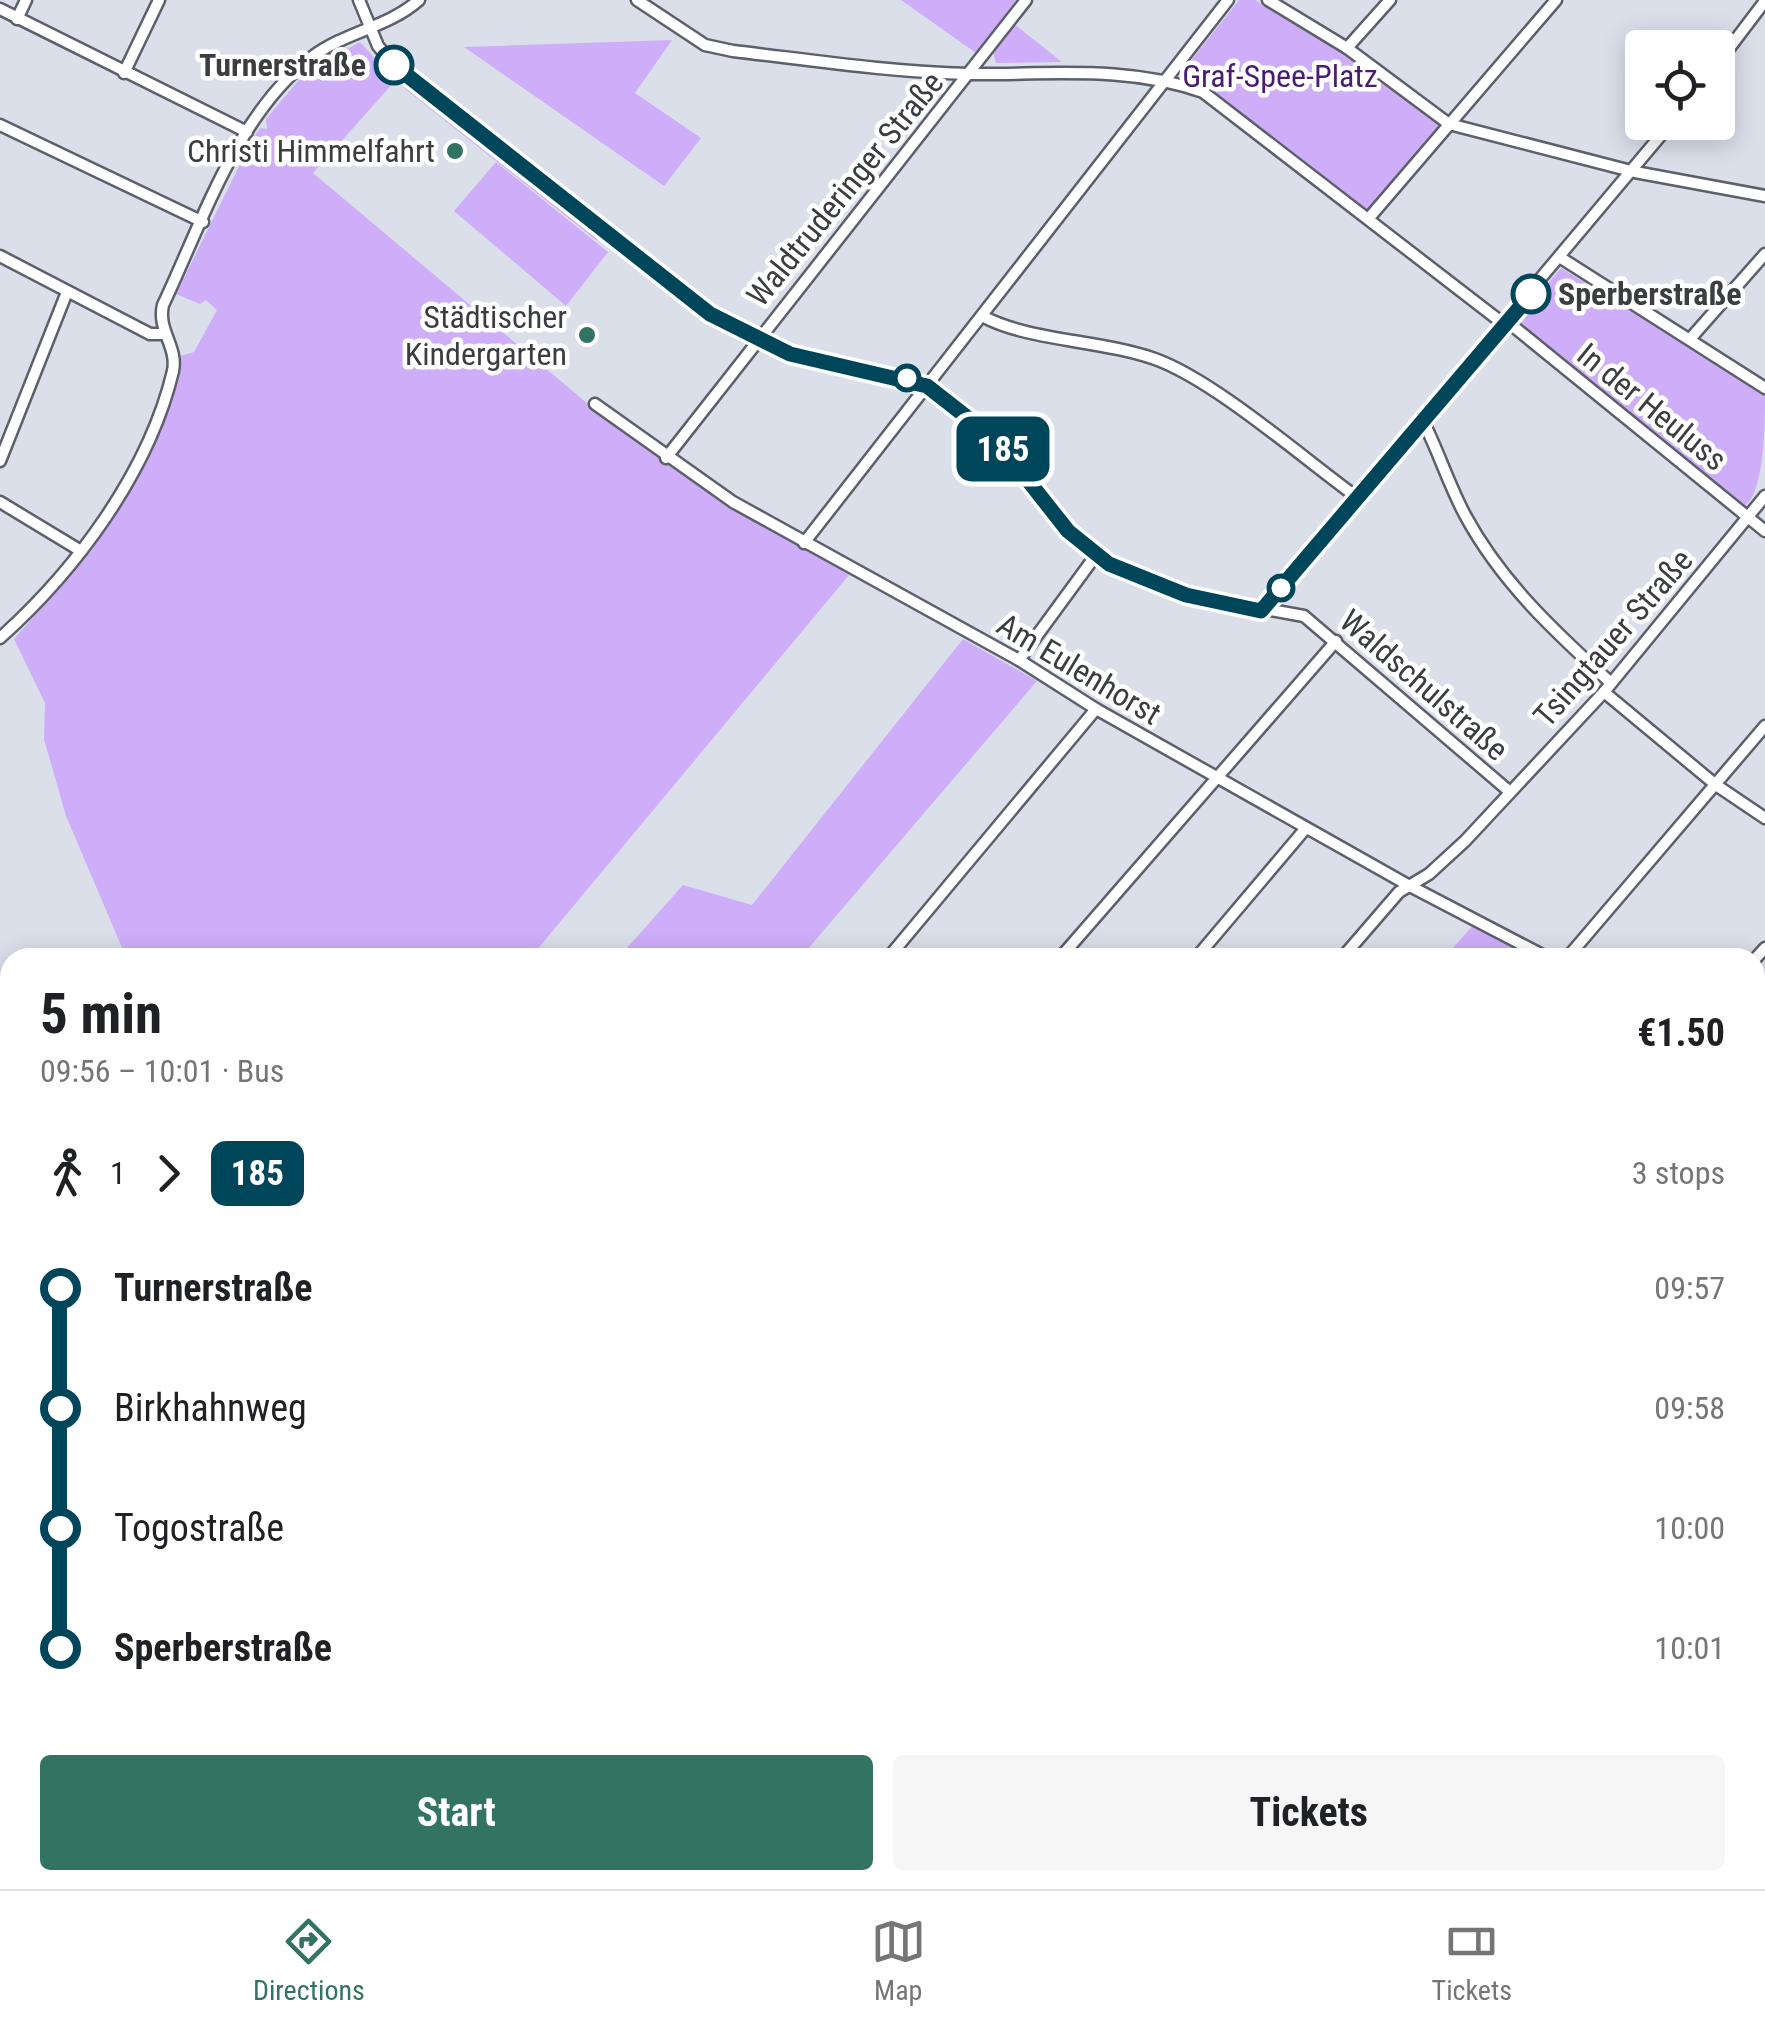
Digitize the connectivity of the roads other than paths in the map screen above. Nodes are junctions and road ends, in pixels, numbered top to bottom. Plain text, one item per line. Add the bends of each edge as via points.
1 (26, 0) edge
2 (159, 0) edge
3 (359, 0) edge
4 (419, 0) edge
5 (637, 0) edge
6 (1026, 0) edge
7 (1228, 0) edge
8 (1268, 0) edge
9 (1390, 0) edge
10 (1556, 0) edge
11 (1765, 1) edge
12 (0, 9) edge
13 (17, 19) junction
14 (370, 28) junction
15 (1735, 41) edge
16 (1348, 48) junction
17 (124, 73) junction
18 (969, 74) junction
19 (1166, 79) junction
20 (1449, 124) junction
21 (0, 125) edge
22 (247, 132) junction
23 (1659, 140) edge
24 (1635, 172) junction
25 (1765, 196) edge
26 (1369, 218) junction
27 (202, 222) junction
28 (1765, 254) edge
29 (0, 256) edge
30 (1561, 258) junction
31 (68, 292) junction
32 (984, 316) junction
33 (1508, 322) junction
34 (164, 334) junction
35 (1690, 339) junction
36 (756, 340) junction
37 (927, 386) junction
38 (1765, 388) edge
39 (596, 404) dead end
40 (1424, 423) junction
41 (666, 458) junction
42 (0, 461) edge
43 (1765, 496) edge
44 (1358, 498) junction
45 (0, 502) edge
46 (1749, 518) junction
47 (1765, 532) edge
48 (804, 542) junction
49 (81, 552) junction
50 (1096, 556) junction
51 (1261, 611) junction
52 (0, 638) edge
53 (1336, 641) junction
54 (1019, 660) junction
55 (1608, 687) junction
56 (1096, 709) junction
57 (1765, 726) edge
58 (1220, 780) junction
59 (1716, 785) junction
60 (1510, 792) junction
61 (1765, 818) edge
62 (1306, 828) junction
63 (1408, 886) junction
64 (896, 948) edge
65 (1069, 948) edge
66 (1204, 948) edge
67 (1351, 948) edge
68 (1529, 948) edge
69 (1576, 948) edge

1 - 13 street
2 - 17 street
3 - 14 street, Waldschulstraße
4 - 14 street
5 - 18 street via 705,45
6 - 18 street, Waldtruderinger Straße
7 - 19 street
8 - 16 street
9 - 16 street
10 - 20 street
11 - 15 street
12 - 13 street
13 - 17 street
14 - 22 street via 351,32 311,58
14 - 36 street, Waldschulstraße via 394,65 682,294
16 - 20 street
17 - 22 street
18 - 19 street via 1076,71
18 - 36 street, Waldtruderinger Straße
19 - 26 street via 1203,92
19 - 32 street
20 - 24 street
20 - 26 street
21 - 27 street
22 - 27 street
23 - 24 street
24 - 25 street
24 - 30 street
26 - 33 street
27 - 34 street via 164,305
28 - 35 street
29 - 31 street
30 - 33 street
30 - 35 street, In der Heuluss
31 - 34 street via 150,334
31 - 42 street
32 - 37 street
32 - 44 street via 1010,330 1095,343 1174,367
33 - 40 street
33 - 46 street, In der Heuluss
34 - 49 street via 174,358 166,392 130,476
35 - 38 street, In der Heuluss
36 - 37 street, Waldschulstraße via 818,362
36 - 41 street, Waldtruderinger Straße
37 - 48 street
37 - 50 street, Waldschulstraße via 996,440
39 - 41 street, Am Eulenhorst
40 - 44 street
40 - 55 street via 1493,562
41 - 48 street, Am Eulenhorst
43 - 46 street, Tsingtauer Straße
44 - 51 street
45 - 49 street
46 - 47 street, In der Heuluss
46 - 55 street, Tsingtauer Straße
48 - 54 street, Am Eulenhorst
49 - 52 street
50 - 51 street, Waldschulstraße via 1172,590
50 - 54 street
51 - 53 street, Waldschulstraße via 1304,616
53 - 58 street
53 - 60 street, Waldschulstraße
54 - 56 street, Am Eulenhorst
55 - 59 street
55 - 60 street, Tsingtauer Straße
56 - 58 street, Am Eulenhorst
56 - 64 street
57 - 59 street
58 - 62 street, Am Eulenhorst
58 - 65 street
59 - 61 street
59 - 69 street
60 - 63 street, Tsingtauer Straße via 1441,863
62 - 63 street, Am Eulenhorst
62 - 66 street
63 - 67 street, Tsingtauer Straße
63 - 68 street, Am Eulenhorst

